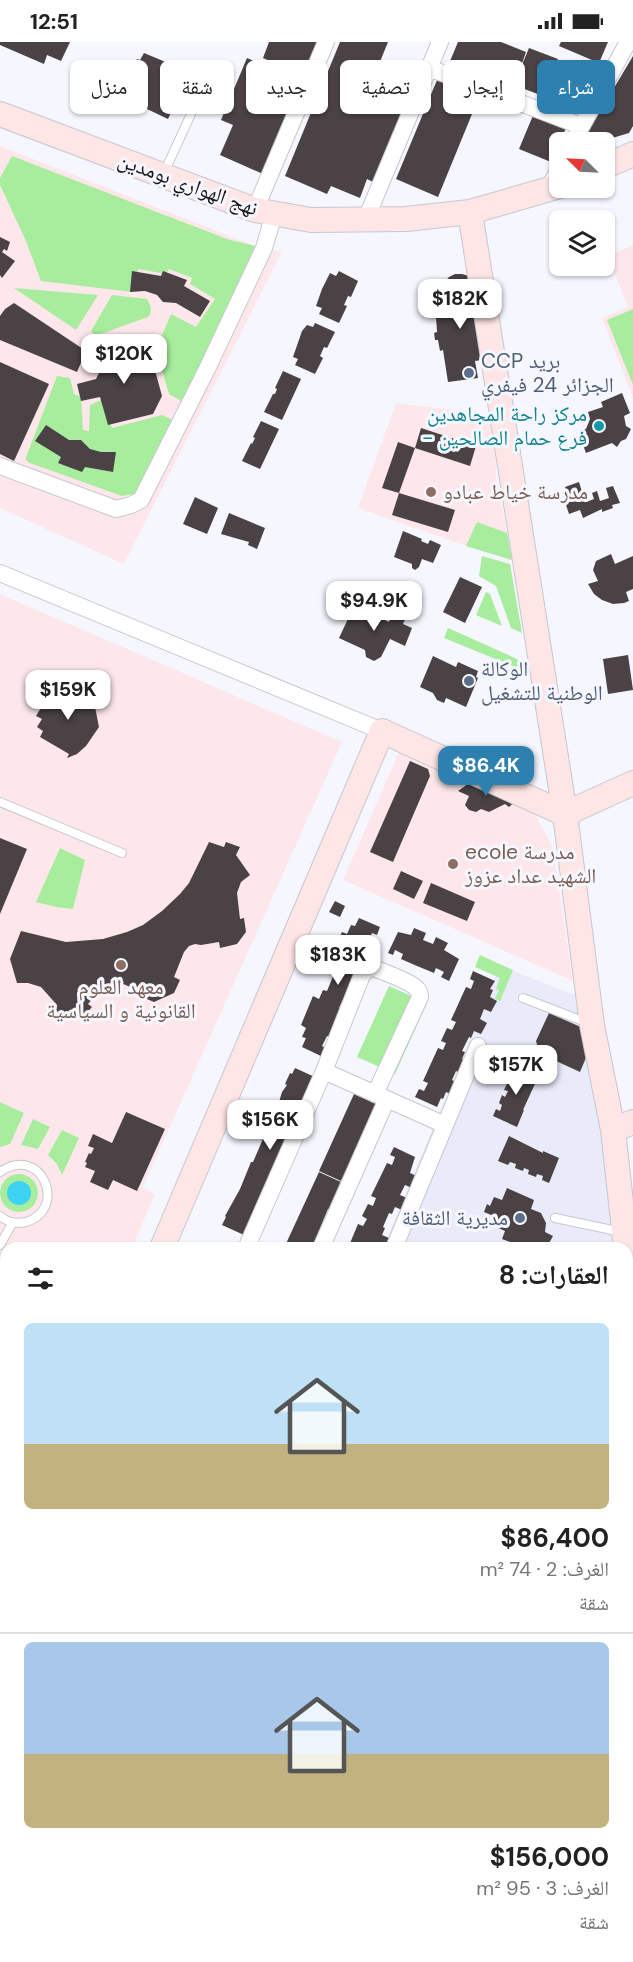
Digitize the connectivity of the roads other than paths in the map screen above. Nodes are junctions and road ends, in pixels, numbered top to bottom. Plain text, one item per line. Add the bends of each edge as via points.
1 (326, 42) edge
2 (440, 42) edge
3 (628, 42) edge
4 (431, 63) edge
5 (431, 69) edge
6 (191, 114) dead end
7 (410, 114) edge
8 (1, 118) edge
9 (581, 126) junction
10 (578, 132) edge
11 (633, 154) edge
12 (615, 162) edge
13 (163, 175) junction
14 (549, 189) edge
15 (265, 212) junction
16 (470, 212) junction
17 (366, 219) junction
18 (0, 466) edge
19 (0, 573) edge
20 (382, 731) junction
21 (633, 783) edge
22 (0, 802) edge
23 (565, 814) junction
24 (122, 853) dead end
25 (523, 998) dead end
26 (591, 1025) junction
27 (478, 1046) dead end
28 (324, 1071) junction
29 (381, 1097) junction
30 (445, 1125) junction
31 (623, 1126) edge
32 (0, 1170) edge
33 (0, 1216) edge
34 (555, 1218) dead end
35 (13, 1222) junction
36 (2, 1242) edge
37 (165, 1242) edge
38 (249, 1242) edge
39 (323, 1242) edge
40 (396, 1242) edge
41 (617, 1242) edge
42 (625, 1242) edge

1 - 15 street
2 - 4 street
3 - 9 street
5 - 9 street
6 - 13 lane
7 - 17 street
8 - 13 main road, نهج الهواري بومدين
9 - 10 street
11 - 12 main road
13 - 15 main road, نهج الهواري بومدين
14 - 16 main road, نهج الهواري بومدين
15 - 17 main road, نهج الهواري بومدين via 311,220
15 - 18 street via 259,258 141,500 116,509
16 - 17 main road, نهج الهواري بومدين
16 - 23 main road
19 - 20 street
20 - 23 main road
20 - 37 main road
21 - 23 main road
22 - 24 lane
23 - 26 main road
25 - 26 lane
26 - 31 main road
27 - 30 street
28 - 29 street
28 - 29 street via 365,971 374,968 408,983 416,987 420,997
28 - 38 street
29 - 30 street
29 - 39 street
30 - 40 street
31 - 42 main road
32 - 35 lane via 21,1164 32,1167 46,1182 48,1193 41,1212 23,1223
33 - 35 lane
34 - 41 lane
35 - 36 lane

